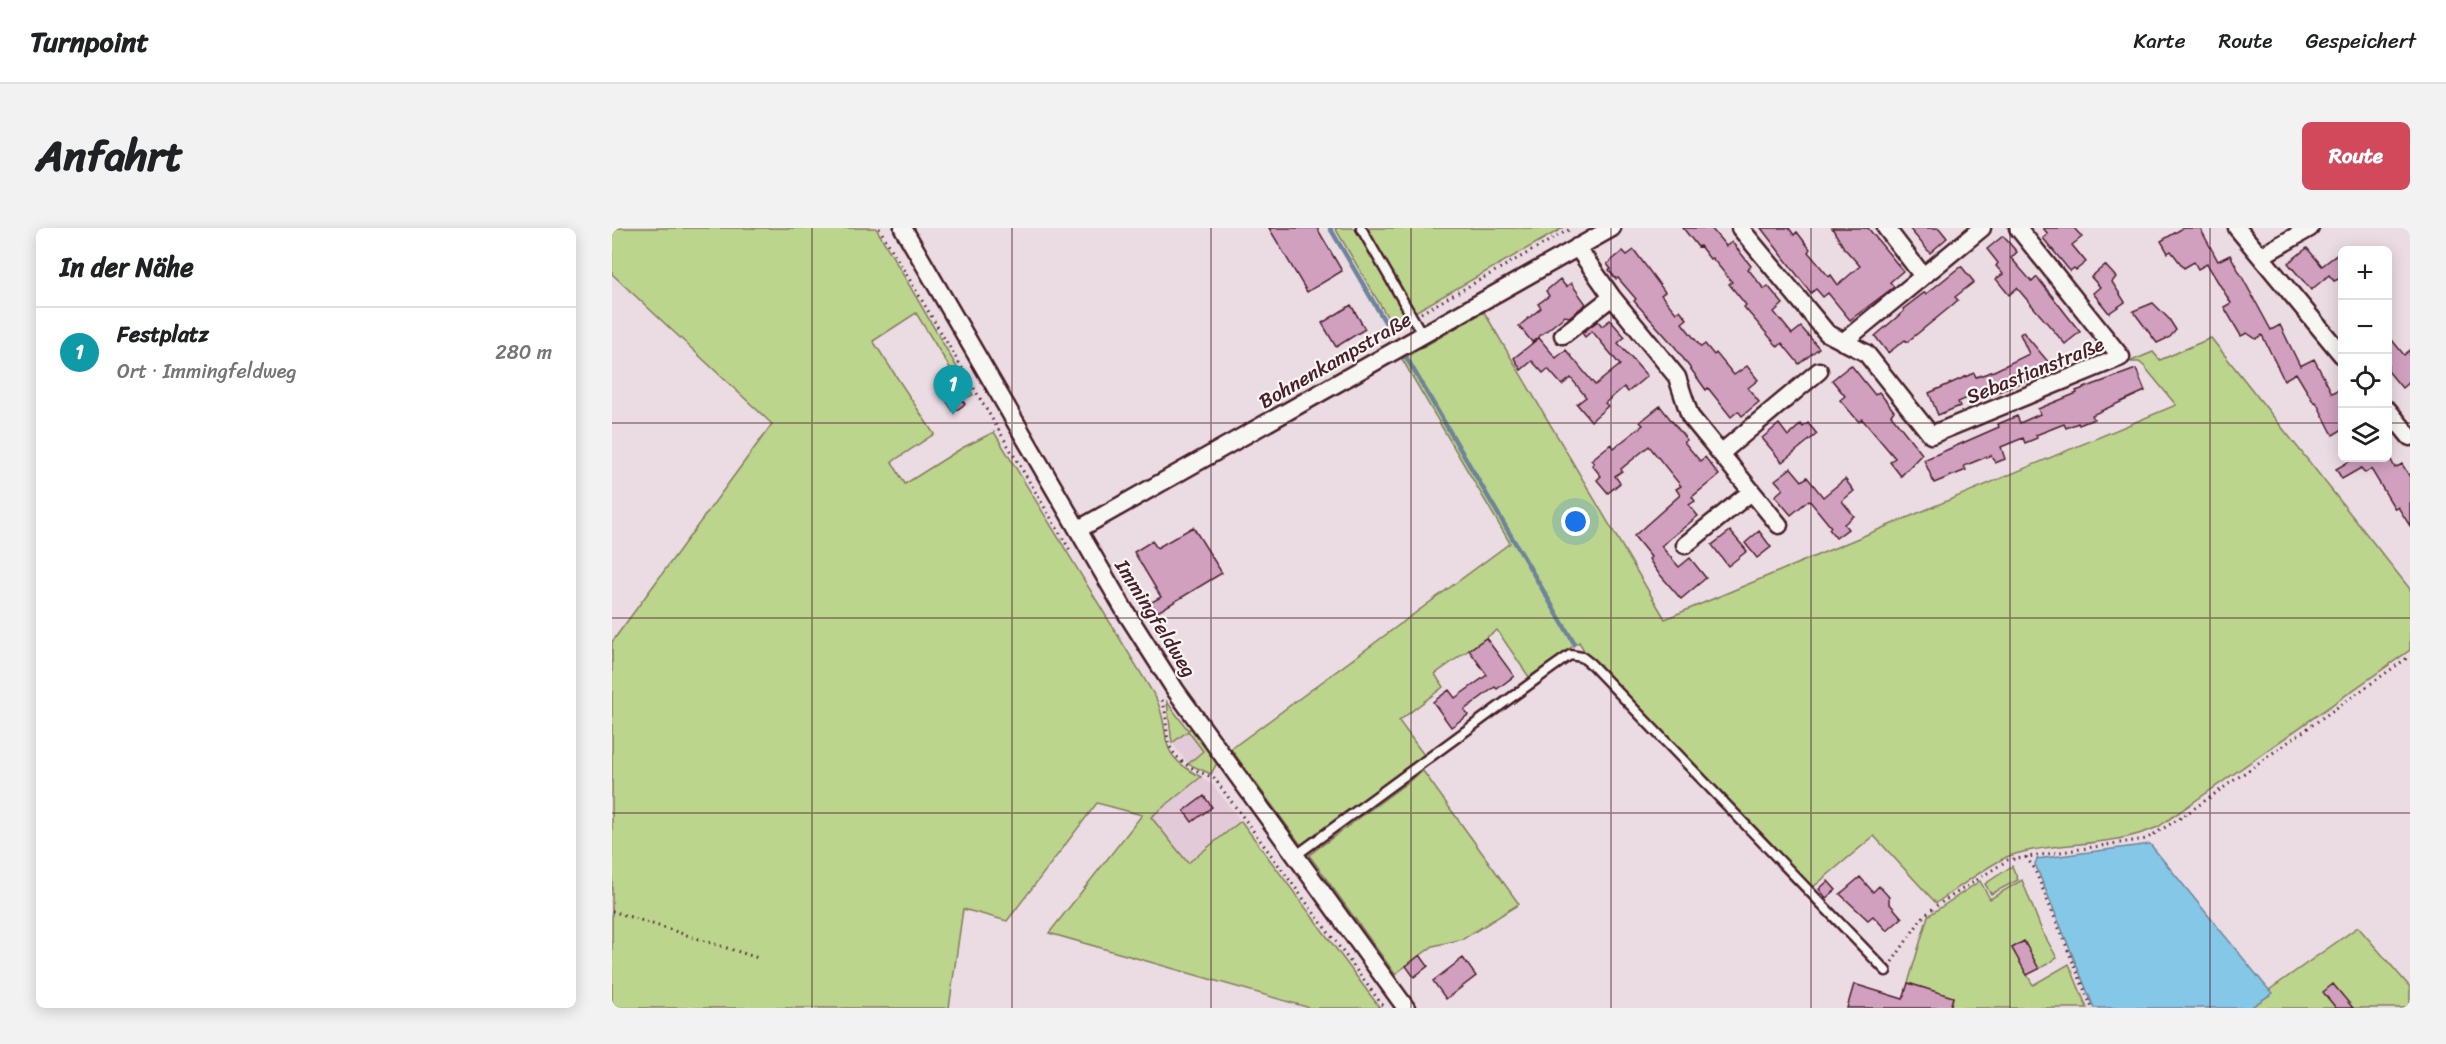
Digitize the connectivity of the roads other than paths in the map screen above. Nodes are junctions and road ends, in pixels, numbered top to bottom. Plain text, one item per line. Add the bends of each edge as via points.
1 (903, 228) edge
2 (1361, 228) edge
3 (1612, 228) edge
4 (1740, 228) edge
5 (1886, 228) edge
6 (1982, 228) edge
7 (2018, 228) edge
8 (2237, 228) edge
9 (2310, 228) edge
10 (1577, 247) junction
11 (2261, 256) junction
12 (1923, 276) junction
13 (1612, 297) junction
14 (1422, 334) junction
15 (1563, 335) dead end
16 (1843, 342) junction
17 (2342, 354) edge
18 (1819, 370) dead end
19 (2392, 415) edge
20 (2410, 437) edge
21 (1721, 453) junction
22 (1751, 492) junction
23 (1779, 525) dead end
24 (1079, 529) junction
25 (1685, 545) dead end
26 (1295, 856) junction
27 (1886, 971) road end
28 (1406, 1008) edge

1 - 24 street, Immingfeldweg
2 - 14 lane
3 - 10 street, Bohnenkampstraße
4 - 16 street, Sebastianstraße via 1827,333
5 - 12 street
6 - 12 street
7 - 16 street, Sebastianstraße via 2121,357 1931,435 1866,354
8 - 11 street
9 - 11 street
10 - 13 street
10 - 14 street, Bohnenkampstraße
11 - 17 street
12 - 16 street
13 - 15 street
13 - 21 street via 1677,376 1690,416
14 - 24 street, Bohnenkampstraße
18 - 21 street
19 - 20 street
21 - 22 street
22 - 23 street
22 - 25 street
24 - 26 street, Immingfeldweg via 1176,692
26 - 27 lane via 1570,655 1582,657
26 - 28 street, Immingfeldweg

